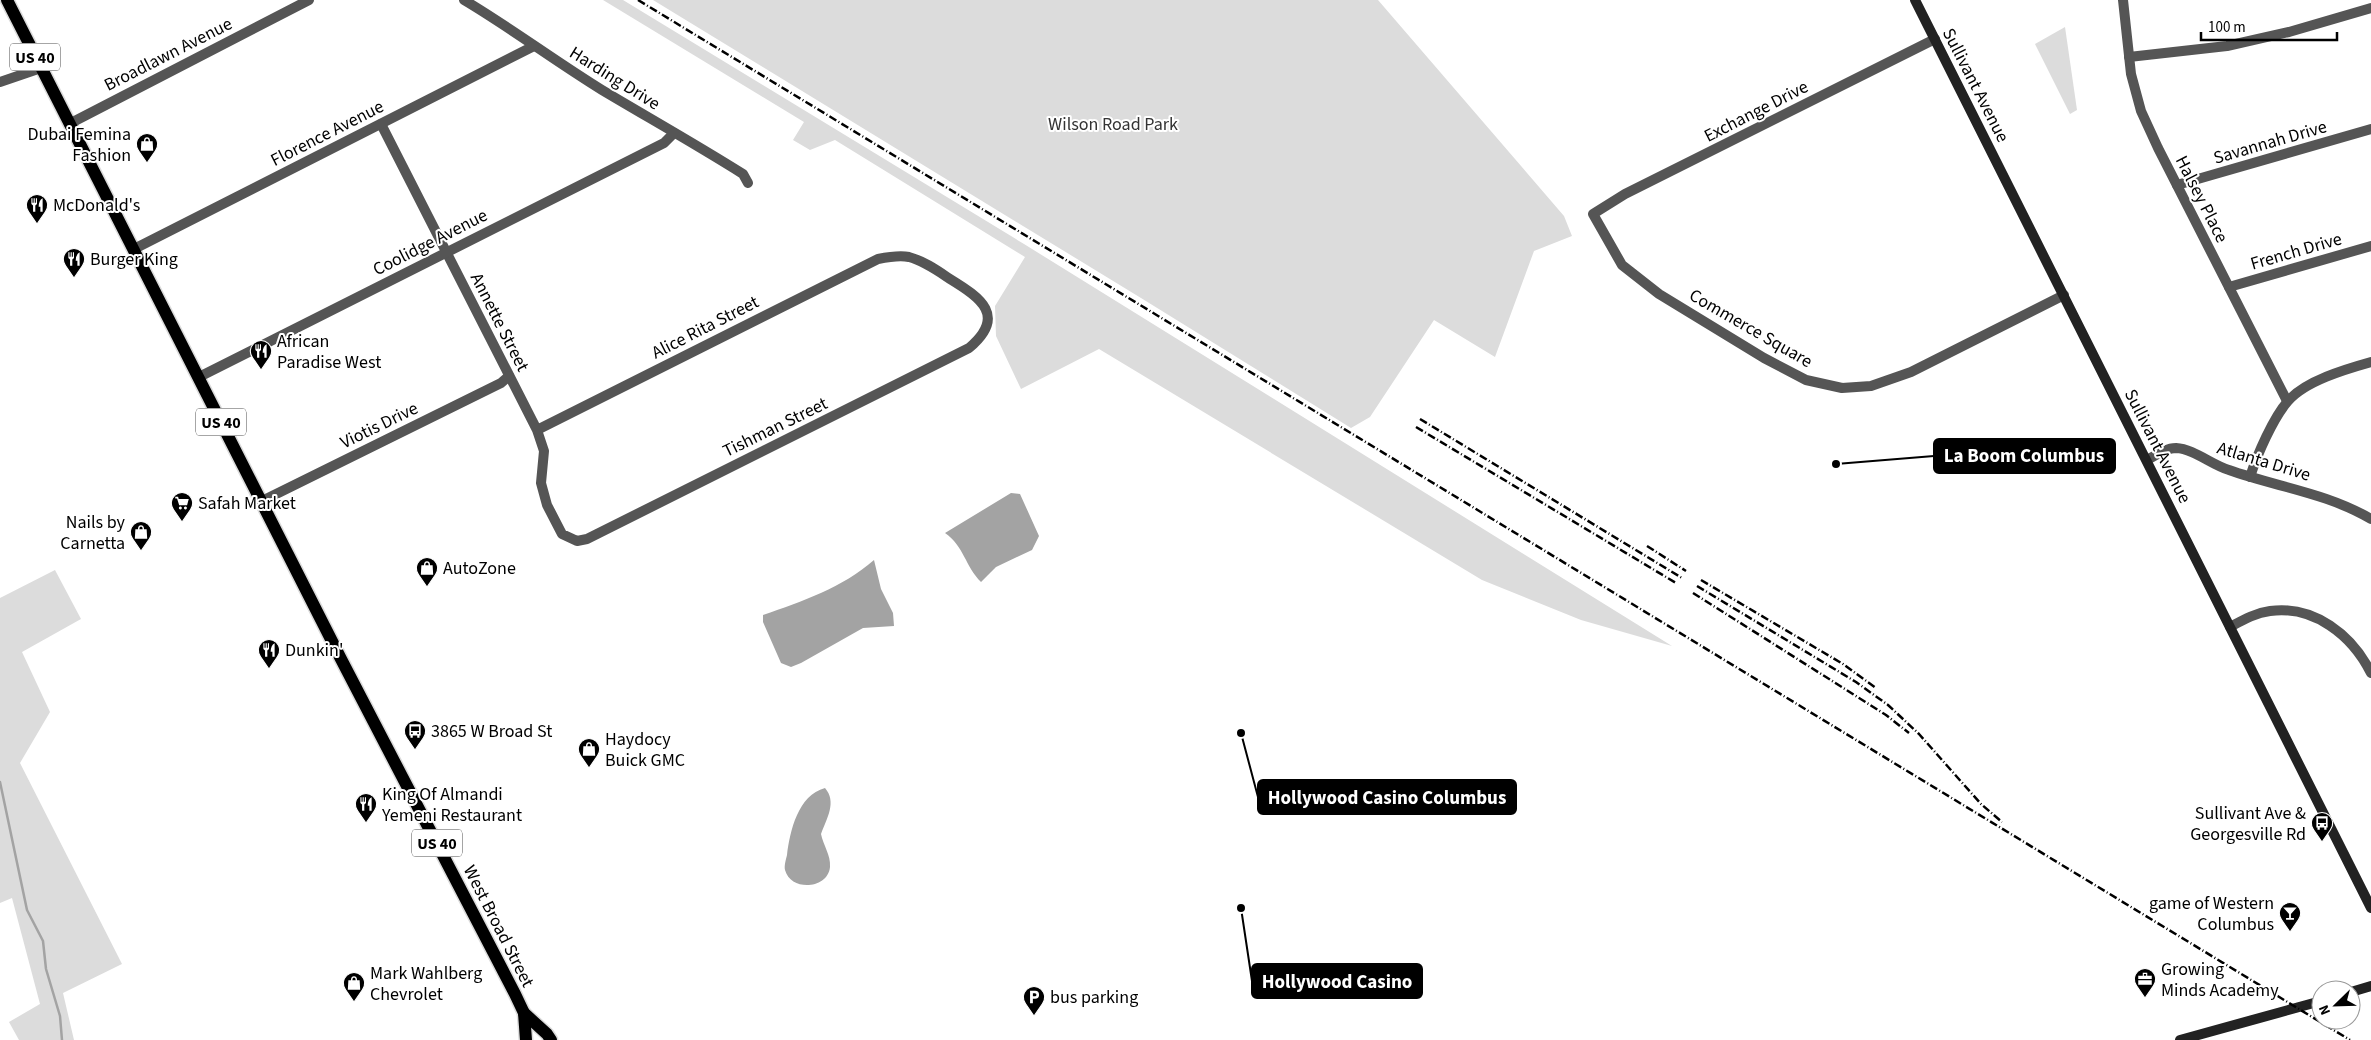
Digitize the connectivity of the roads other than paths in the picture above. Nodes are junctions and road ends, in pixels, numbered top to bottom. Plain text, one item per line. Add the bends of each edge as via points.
1 (7, 0) edge
2 (309, 0) edge
3 (464, 0) edge
4 (1915, 0) edge
5 (2123, 0) edge
6 (2371, 8) edge
7 (1935, 39) junction
8 (534, 46) junction
9 (2129, 57) junction
10 (41, 68) junction
11 (0, 82) edge
12 (69, 124) junction
13 (381, 124) junction
14 (2371, 129) edge
15 (674, 133) junction
16 (748, 183) dead end
17 (2177, 185) junction
18 (1592, 214) joint
19 (2371, 246) edge
20 (134, 250) junction
21 (447, 252) junction
22 (2229, 287) junction
23 (2064, 295) junction
24 (988, 326) joint
25 (2371, 362) edge
26 (509, 376) junction
27 (199, 377) junction
28 (2287, 401) junction
29 (537, 430) junction
30 (2147, 460) junction
31 (2250, 476) junction
32 (262, 501) junction
33 (2371, 518) edge
34 (568, 538) joint
35 (2230, 627) junction
36 (2371, 673) edge
37 (2371, 908) edge
38 (2311, 1004) edge
39 (524, 1013) junction
40 (526, 1040) edge
41 (550, 1040) edge
42 (2180, 1040) edge

1 - 10 main road, West Broad Street / US 40
2 - 12 street, Broadlawn Avenue
3 - 8 street, Harding Drive
4 - 7 main road, Sullivant Avenue
5 - 9 street, Halsey Place
6 - 9 street via 2227,46
7 - 18 street, Exchange Drive via 1625,194
7 - 23 main road, Sullivant Avenue
8 - 13 street, Florence Avenue
8 - 15 street, Harding Drive
9 - 17 street, Halsey Place via 2141,111
10 - 11 street
10 - 12 main road, West Broad Street / US 40
12 - 20 main road, West Broad Street / US 40
13 - 20 street, Florence Avenue
13 - 21 street, Annette Street
14 - 17 street, Savannah Drive
15 - 16 street, Harding Drive via 743,174
15 - 21 street, Coolidge Avenue via 664,143
17 - 22 street, Halsey Place
18 - 23 street, Commerce Square via 1622,265 1660,294 1806,380 1842,388 1871,386 1911,372
19 - 22 street, French Drive
20 - 27 main road, West Broad Street / US 40
21 - 26 street, Annette Street
21 - 27 street, Coolidge Avenue
22 - 28 street, Halsey Place
23 - 30 main road, Sullivant Avenue
24 - 29 street, Alice Rita Street via 987,310 982,301 927,264 910,258 878,259
24 - 34 street, Tishman Street via 969,348 587,539 577,541
25 - 28 street via 2330,376
26 - 29 street, Annette Street
26 - 32 street, Viotis Drive via 502,383
27 - 32 main road, West Broad Street / US 40
28 - 31 street via 2257,452
29 - 34 street, Annette Street via 544,451 542,490 559,529
30 - 31 street, Atlanta Drive via 2176,448
30 - 35 main road, Sullivant Avenue
31 - 33 street, Atlanta Drive via 2316,494
32 - 39 main road, West Broad Street / US 40
35 - 36 street via 2268,611 2301,613 2330,624 2350,641
35 - 37 main road, Sullivant Avenue
38 - 42 main road
39 - 40 main road, West Broad Street / US 40
39 - 41 main road, West Broad Street / US 40

